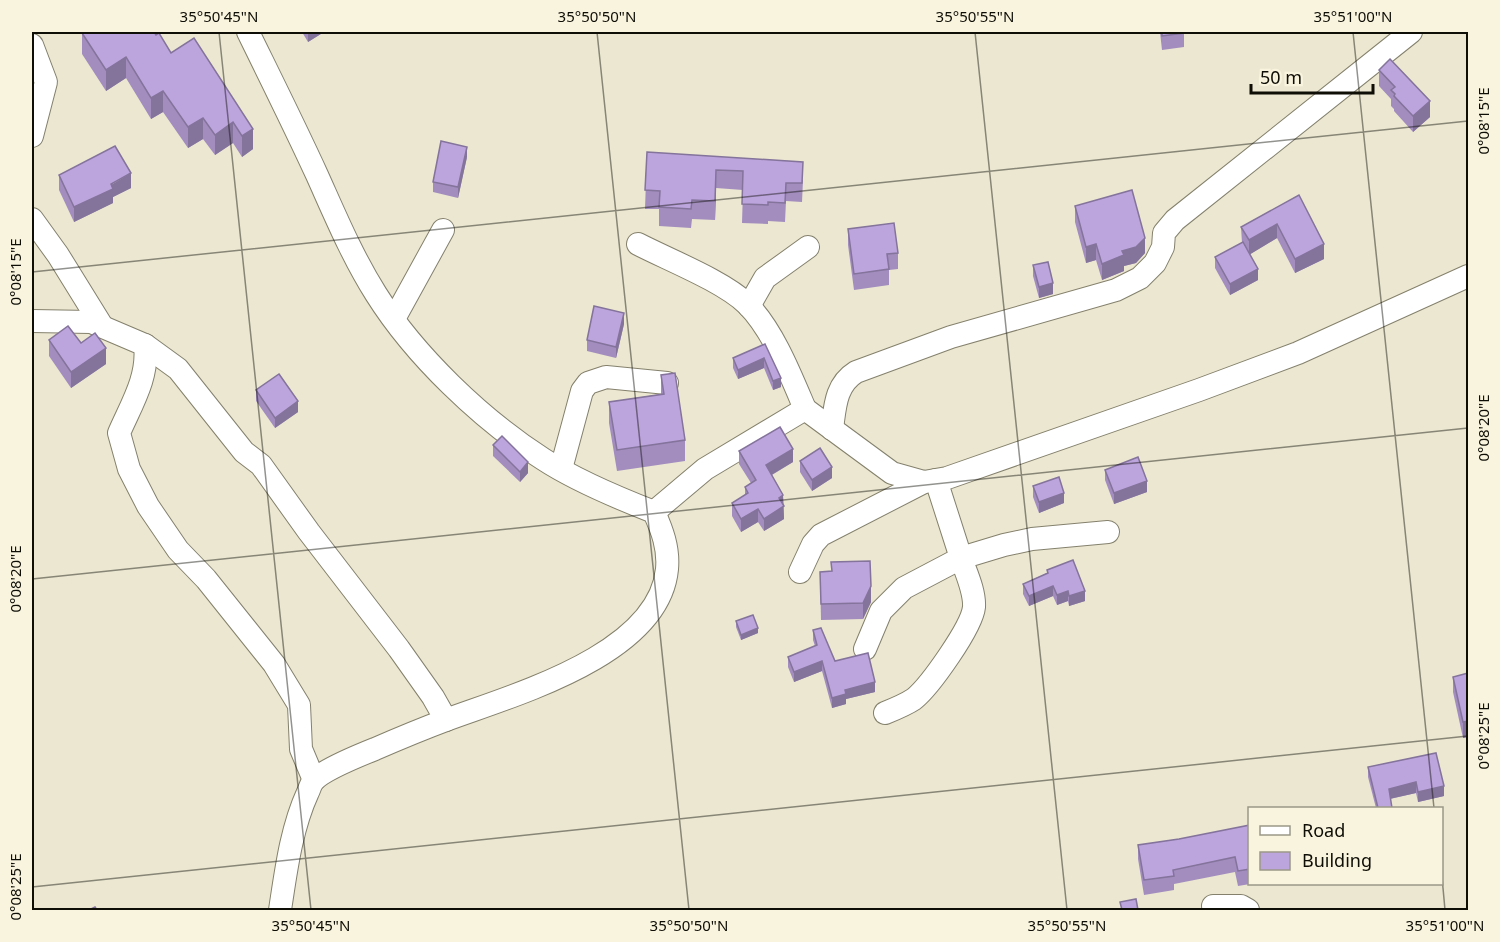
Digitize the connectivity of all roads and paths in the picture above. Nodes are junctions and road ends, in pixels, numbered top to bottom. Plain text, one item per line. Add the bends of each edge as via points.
1 (248, 32) edge
2 (1411, 32) edge
3 (32, 45) edge
4 (32, 136) edge
5 (32, 219) edge
6 (443, 230) dead end
7 (638, 244) dead end
8 (808, 247) dead end
9 (1468, 276) edge
10 (749, 306) junction
11 (394, 319) junction
12 (32, 321) edge
13 (102, 326) junction
14 (145, 345) junction
15 (667, 383) edge
16 (805, 409) junction
17 (832, 429) junction
18 (561, 469) junction
19 (930, 481) junction
20 (654, 512) junction
21 (1108, 532) dead end
22 (962, 558) junction
23 (800, 572) dead end
24 (865, 649) dead end
25 (885, 713) dead end
26 (446, 720) junction
27 (314, 780) junction
28 (1213, 906) dead end
29 (280, 910) edge
30 (1248, 910) edge

1 - 11 street via 348,245
2 - 17 street via 1175,220 1164,233 1163,247 1155,263 1140,278 1116,290 951,337 856,372 839,391
3 - 4 street via 46,82
5 - 13 street
6 - 11 street
7 - 10 street via 727,289
8 - 10 street via 765,278
9 - 19 street via 1276,361 963,473
10 - 16 street via 782,357
11 - 18 street via 459,393 507,435
12 - 13 street via 82,321
13 - 14 street
14 - 26 street via 178,369 244,452 261,465 399,649
14 - 27 street via 142,382 119,433 129,469 178,550 235,613 299,705 301,749
15 - 18 street via 606,377 588,383 582,391
16 - 17 street
16 - 20 street via 705,469
17 - 19 street via 892,473
18 - 20 street
19 - 22 street
19 - 23 street via 821,535 813,543
20 - 26 street via 665,539 668,569 659,597 642,624 563,677
21 - 22 street via 1032,539
22 - 24 street via 904,588 881,611
22 - 25 street via 974,597 971,619 921,692
26 - 27 street via 347,761
27 - 29 street via 290,848
28 - 30 street via 1240,906

